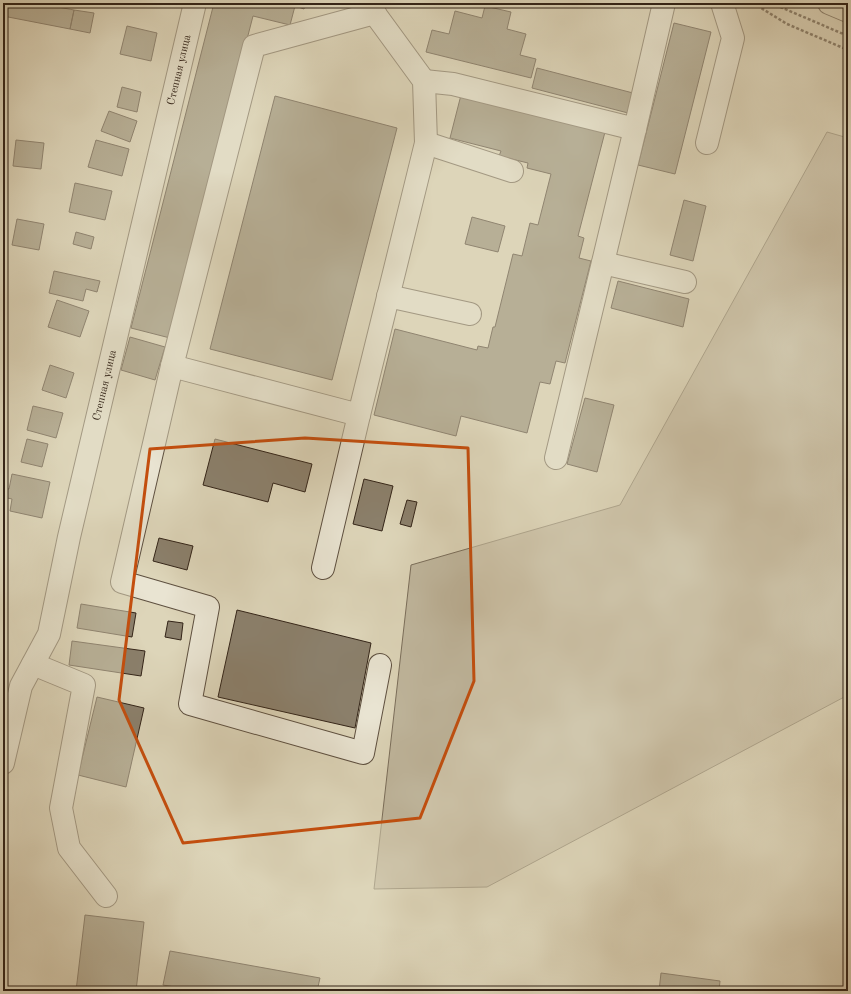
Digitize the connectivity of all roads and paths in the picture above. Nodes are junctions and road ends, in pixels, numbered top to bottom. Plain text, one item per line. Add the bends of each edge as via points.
1 (195, 3) edge
2 (664, 3) edge
3 (722, 3) edge
4 (753, 3) edge
5 (770, 3) edge
6 (829, 3) edge
7 (371, 8) edge
8 (848, 12) edge
9 (848, 36) edge
10 (848, 50) edge
11 (424, 81) junction
12 (635, 129) junction
13 (426, 143) junction
14 (707, 143) dead end
15 (512, 171) dead end
16 (603, 263) junction
17 (685, 282) dead end
18 (388, 296) junction
19 (470, 314) dead end
20 (172, 366) junction
21 (359, 415) junction
22 (556, 458) dead end
23 (323, 568) dead end
24 (32, 664) junction
25 (380, 665) dead end
26 (3, 763) edge
27 (106, 896) dead end

1 - 24 street, Степная улица via 48,634
2 - 12 street
3 - 14 street via 733,38
4 - 10 path via 787,24
5 - 9 path
6 - 8 main road
7 - 11 street
7 - 20 street via 254,46
11 - 12 street via 453,84
11 - 13 street
12 - 16 street
13 - 15 street
13 - 18 street
16 - 17 street
16 - 22 street
18 - 19 street
18 - 21 street
20 - 21 street
20 - 25 street via 122,582 208,607 190,704 363,753
21 - 23 street
24 - 26 street, Степная улица via 21,686
24 - 27 street via 84,685 61,808 69,848

